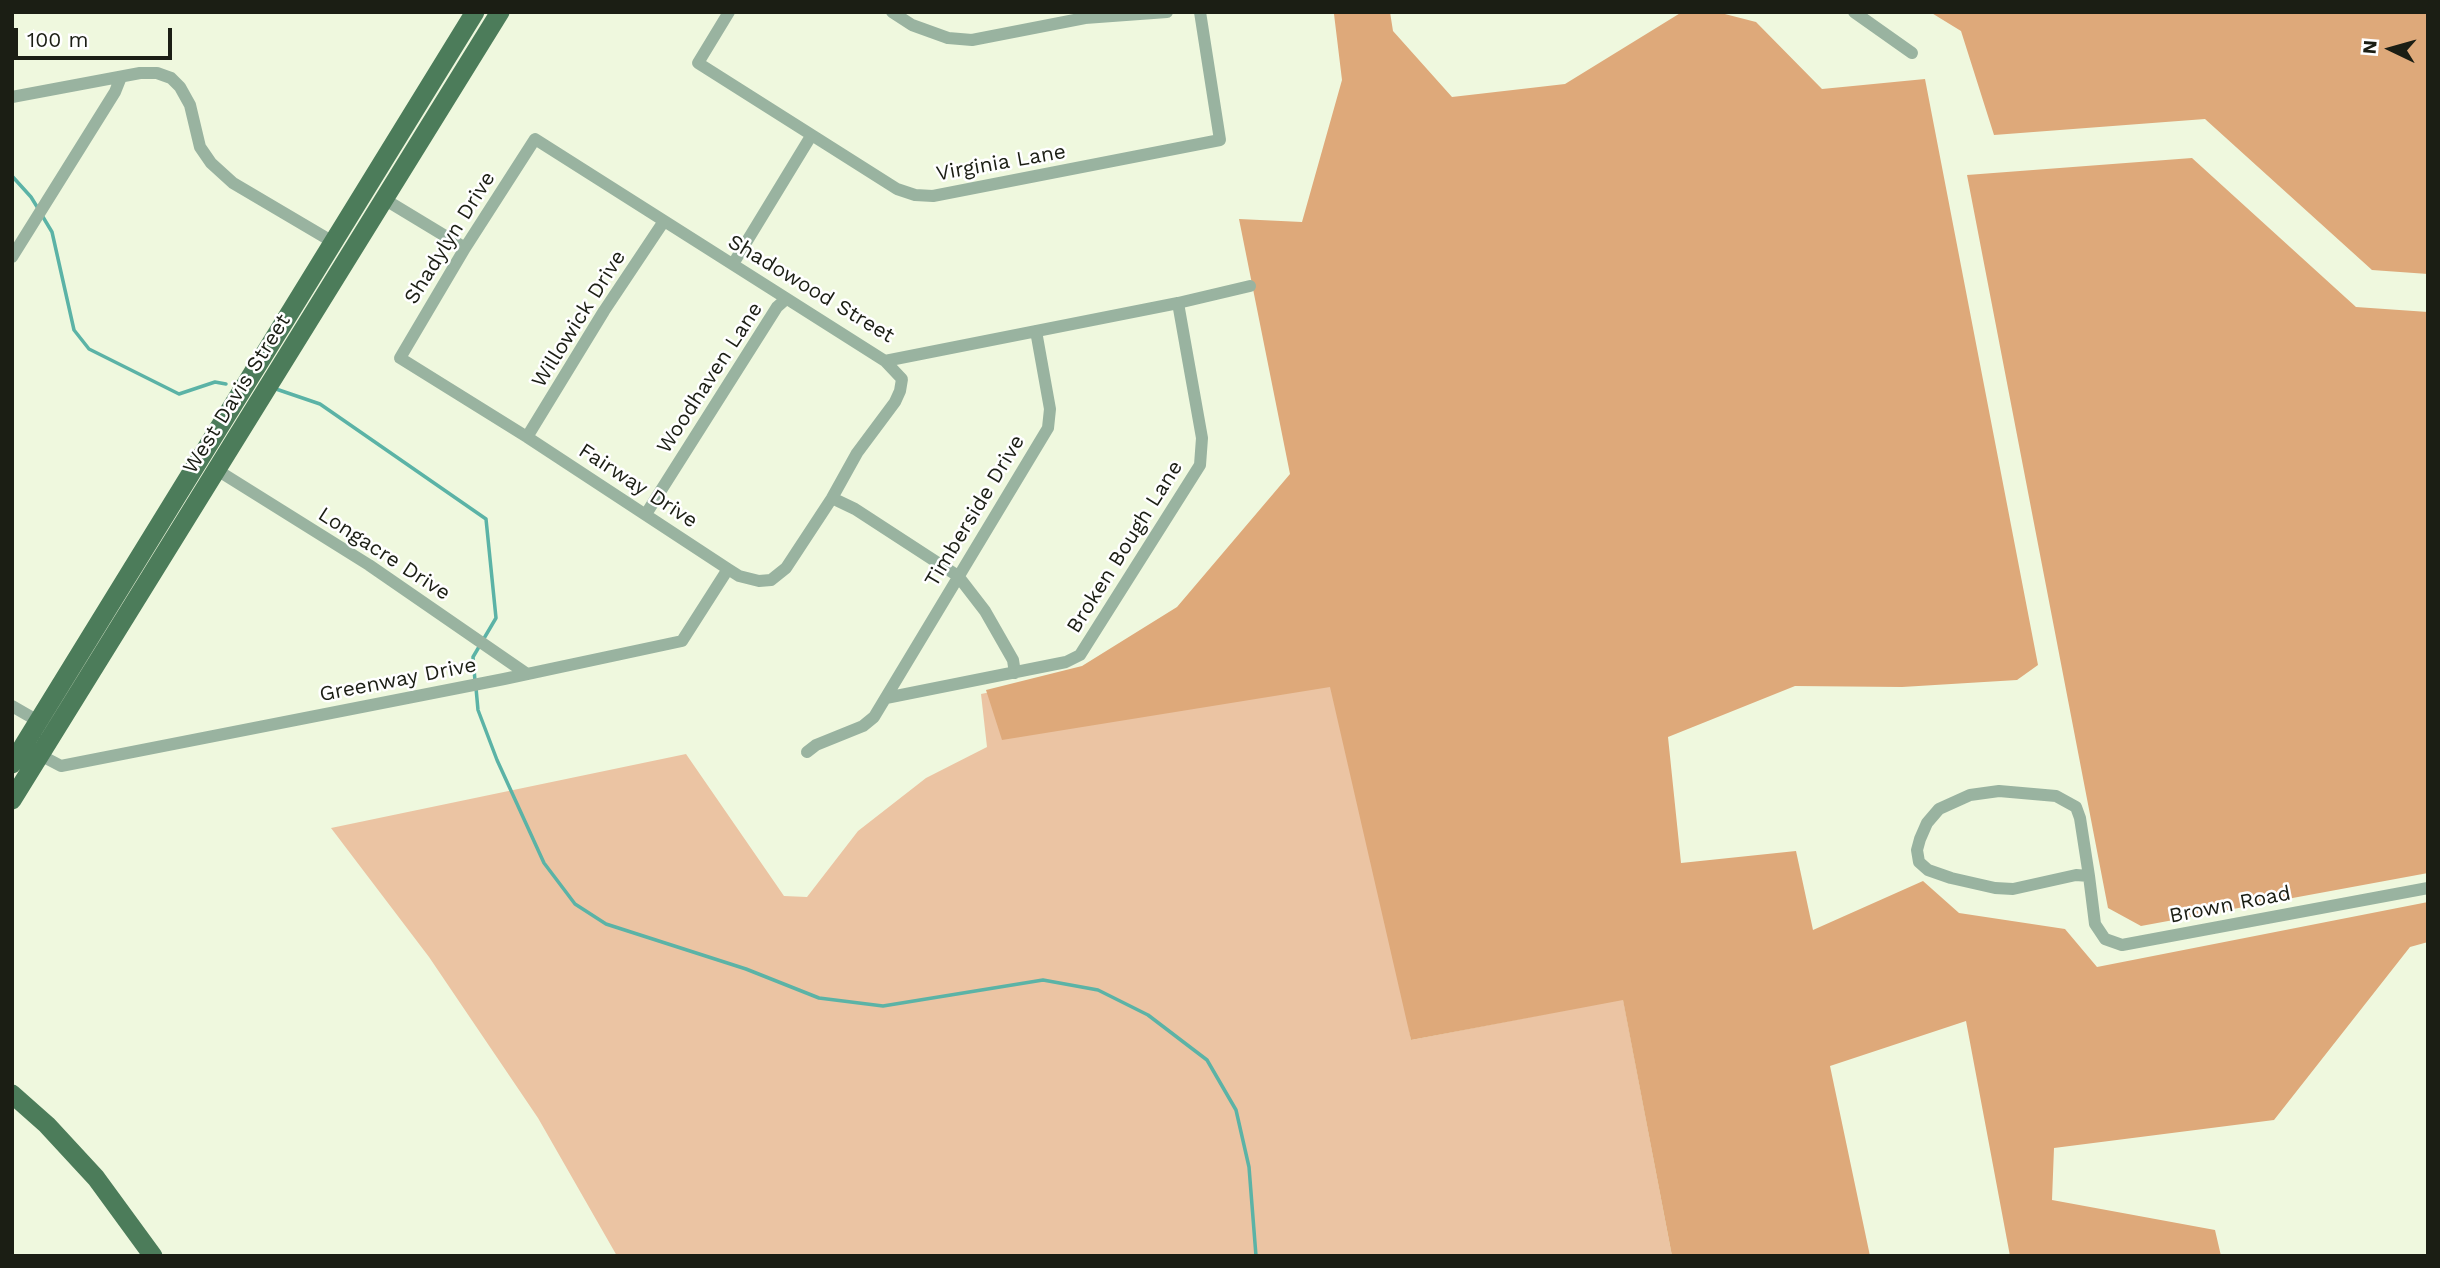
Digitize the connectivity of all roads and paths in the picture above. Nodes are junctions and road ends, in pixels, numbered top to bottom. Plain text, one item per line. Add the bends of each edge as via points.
1 (475, 12) edge
2 (489, 12) edge
3 (500, 12) edge
4 (729, 12) edge
5 (892, 12) edge
6 (1167, 12) edge
7 (1199, 12) edge
8 (1854, 12) edge
9 (1912, 53) dead end
10 (121, 77) junction
11 (459, 77) junction
12 (12, 97) edge
13 (421, 100) junction
14 (811, 136) junction
15 (535, 139) joint
16 (384, 200) junction
17 (664, 221) junction
18 (333, 242) junction
19 (465, 248) junction
20 (16, 251) edge
21 (733, 264) junction
22 (1250, 286) dead end
23 (786, 299) junction
24 (1178, 303) junction
25 (1036, 331) junction
26 (295, 345) junction
27 (400, 358) joint
28 (885, 360) junction
29 (258, 363) junction
30 (527, 437) junction
31 (217, 470) junction
32 (832, 498) junction
33 (646, 514) junction
34 (728, 569) junction
35 (958, 576) junction
36 (1015, 673) junction
37 (527, 674) junction
38 (886, 698) junction
39 (12, 706) edge
40 (38, 722) junction
41 (807, 752) dead end
42 (40, 755) junction
43 (12, 764) edge
44 (12, 800) edge
45 (2088, 876) junction
46 (2428, 888) edge
47 (12, 1094) edge
48 (153, 1256) edge

1 - 13 main road, West Davis Street
2 - 11 main road via 462,58
3 - 11 main road, West Davis Street
4 - 14 street, Virginia Lane via 698,63
5 - 6 street via 948,38 972,40 1084,18
7 - 14 street, Virginia Lane via 1220,140 933,196 898,189
8 - 9 street
10 - 12 street
10 - 18 street via 157,73 171,78 190,106 200,147 211,163 233,183
10 - 20 street
11 - 16 main road, West Davis Street
13 - 16 main road via 419,116 380,181
13 - 18 main road, West Davis Street
14 - 21 street
15 - 17 street, Shadowood Street
15 - 19 street, Shadylyn Drive
16 - 19 street
16 - 26 main road, West Davis Street
17 - 21 street, Shadowood Street
17 - 30 street, Willowick Drive
18 - 26 main road via 339,256 299,322
18 - 29 main road, West Davis Street
19 - 27 street, Shadylyn Drive
21 - 23 street, Shadowood Street
22 - 24 street, Shadowood Street
23 - 28 street, Shadowood Street
23 - 33 street, Woodhaven Lane
24 - 25 street, Shadowood Street
24 - 36 street, Broken Bough Lane via 1202,438 1200,465 1080,655
25 - 28 street, Shadowood Street
25 - 35 street, Timberside Drive via 1051,409 1048,428
26 - 31 main road, West Davis Street
27 - 30 street, Fairway Drive
28 - 32 street via 902,379 900,391
29 - 31 main road via 257,380 212,453
29 - 40 main road, West Davis Street
30 - 33 street, Fairway Drive
31 - 37 street, Longacre Drive via 369,565
31 - 42 main road, West Davis Street
32 - 34 street, Fairway Drive via 786,568 771,580 739,576
32 - 35 street
33 - 34 street, Fairway Drive
34 - 37 street, Greenway Drive via 682,641
35 - 36 street via 985,611 1013,660
35 - 38 street, Timberside Drive
36 - 38 street, Broken Bough Lane
37 - 42 street, Greenway Drive via 61,766
38 - 41 street, Timberside Drive via 863,726
39 - 40 street
40 - 43 main road, West Davis Street
42 - 44 main road, West Davis Street
45 - 45 street, Brown Road via 2076,807 2056,796 2019,791 1970,795 1939,810 1927,823 1917,850 1919,862 1928,870 1996,888
45 - 46 street, Brown Road via 2095,924 2105,939 2122,945
47 - 48 main road via 96,1178

